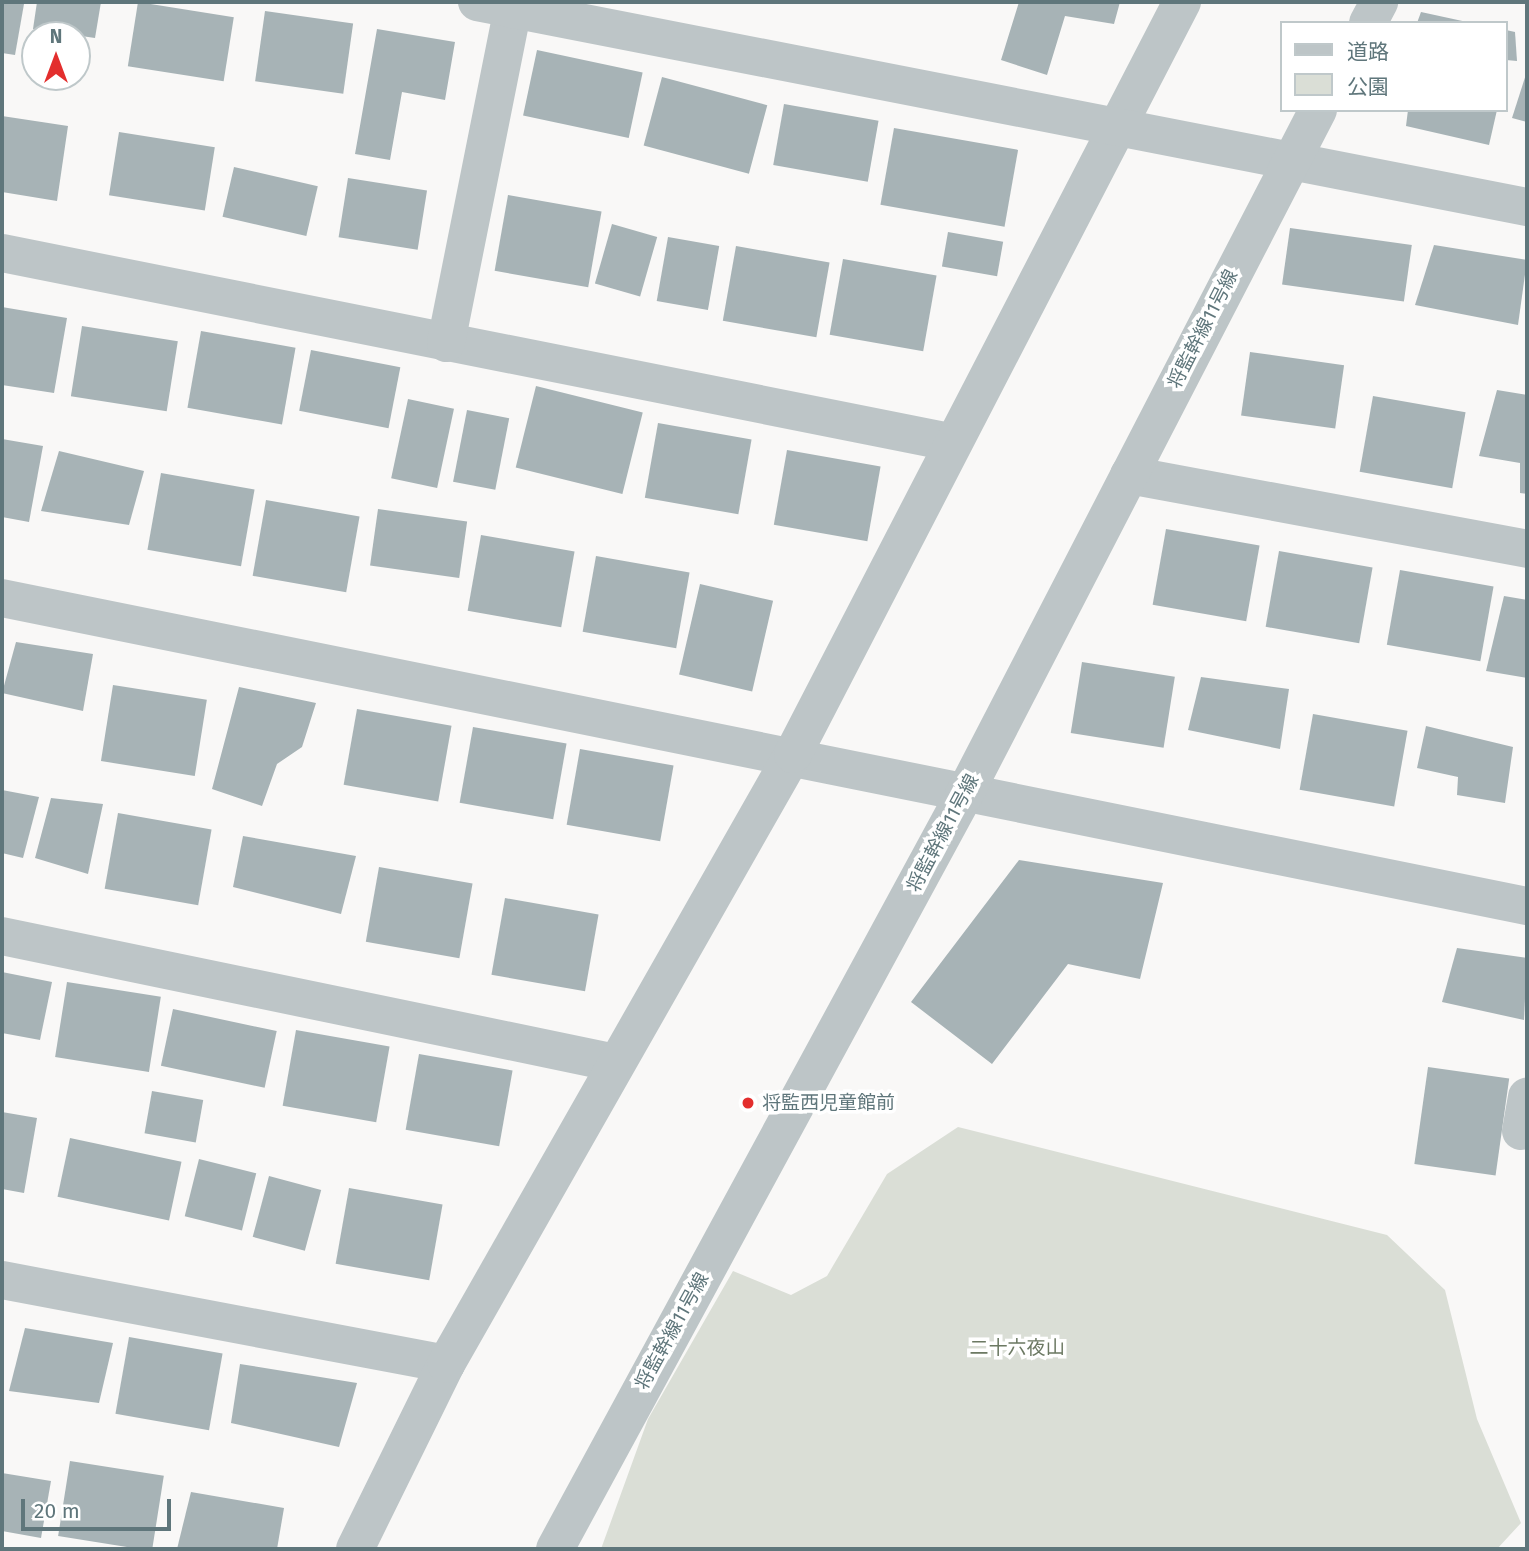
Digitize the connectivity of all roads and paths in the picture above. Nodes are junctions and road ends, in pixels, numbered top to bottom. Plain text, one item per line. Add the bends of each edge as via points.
1 (1181, 2) edge
2 (1379, 2) edge
3 (501, 4) edge
4 (1369, 21) edge
5 (1317, 112) edge
6 (1116, 127) junction
7 (1291, 159) junction
8 (1527, 207) edge
9 (2, 253) edge
10 (446, 343) junction
11 (950, 442) junction
12 (1129, 475) junction
13 (1527, 549) edge
14 (2, 598) edge
15 (793, 754) junction
16 (964, 795) junction
17 (1527, 906) edge
18 (2, 936) edge
19 (616, 1063) junction
20 (2, 1280) edge
21 (446, 1364) junction
22 (355, 1549) edge
23 (555, 1549) edge

1 - 6 street
2 - 4 street
3 - 6 street
3 - 10 street
5 - 7 street, 将監幹線11号線
6 - 7 street
6 - 11 street
7 - 8 street
7 - 12 street, 将監幹線11号線
9 - 10 street
10 - 11 street
11 - 15 street
12 - 13 street
12 - 16 street, 将監幹線11号線
14 - 15 street
15 - 16 street
15 - 19 street
16 - 17 street
16 - 23 street, 将監幹線11号線
18 - 19 street
19 - 21 street
20 - 21 street
21 - 22 street

